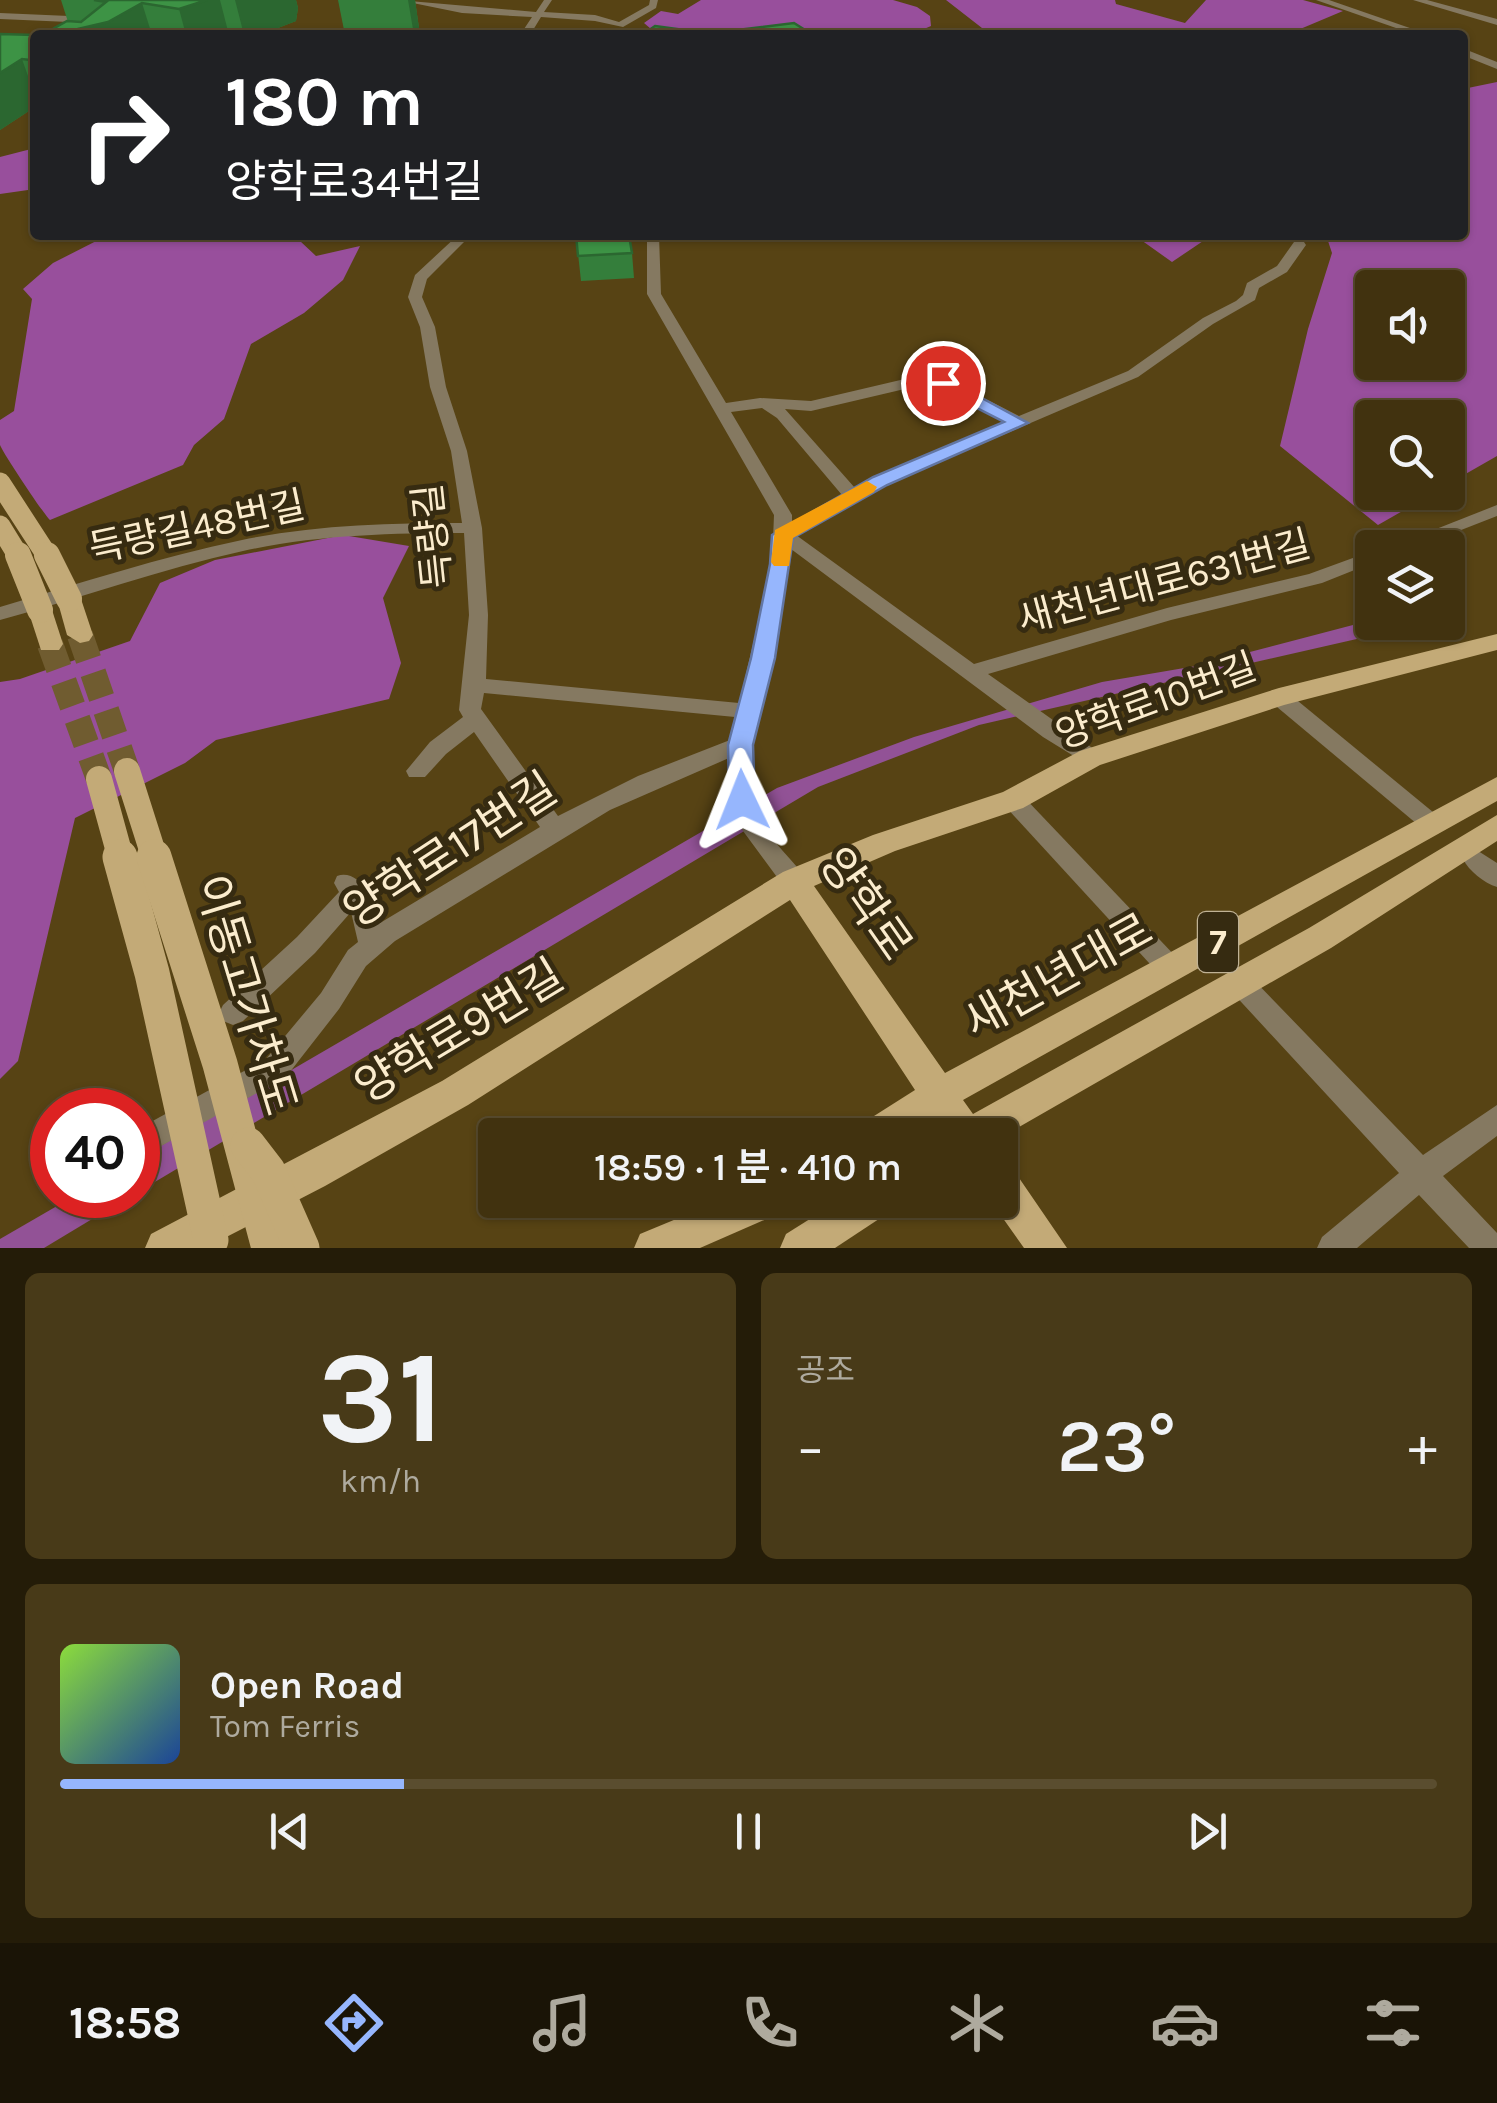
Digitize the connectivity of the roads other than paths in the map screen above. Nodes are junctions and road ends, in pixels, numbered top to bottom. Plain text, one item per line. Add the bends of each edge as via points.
1 (402, 0) edge
2 (461, 0) edge
3 (548, 0) edge
4 (654, 0) edge
5 (1320, 0) edge
6 (1417, 0) edge
7 (451, 8) junction
8 (0, 16) edge
9 (97, 16) edge
10 (537, 16) junction
11 (78, 20) junction
12 (1497, 22) edge
13 (61, 30) edge
14 (528, 30) edge
15 (1409, 30) edge
16 (1468, 54) edge
17 (1497, 66) edge
18 (460, 240) edge
19 (652, 240) edge
20 (1299, 245) dead end
21 (765, 403) junction
22 (723, 408) junction
23 (1019, 423) junction
24 (0, 484) edge
25 (852, 495) junction
26 (1497, 510) edge
27 (0, 526) edge
28 (473, 528) junction
29 (1445, 530) edge
30 (783, 535) junction
31 (1355, 564) edge
32 (0, 614) edge
33 (80, 635) tunnel mouth
34 (1497, 642) edge
35 (50, 644) tunnel mouth
36 (972, 672) junction
37 (476, 685) junction
38 (1279, 696) junction
39 (748, 712) junction
40 (476, 718) junction
41 (740, 745) junction
42 (1090, 758) junction
43 (418, 771) dead end
44 (1497, 788) edge
45 (1013, 800) junction
46 (1432, 823) junction
47 (1497, 826) edge
48 (555, 830) junction
49 (1490, 861) edge
50 (1423, 875) junction
51 (794, 882) junction
52 (371, 944) junction
53 (1170, 968) junction
54 (1240, 983) junction
55 (233, 1013) dead end
56 (939, 1094) junction
57 (902, 1118) edge
58 (956, 1118) edge
59 (998, 1118) edge
60 (1497, 1118) edge
61 (236, 1123) junction
62 (160, 1131) edge
63 (1420, 1175) junction
64 (1018, 1207) edge
65 (726, 1218) edge
66 (739, 1218) edge
67 (847, 1218) edge
68 (211, 1245) edge
69 (165, 1248) edge
70 (269, 1248) edge
71 (302, 1248) edge
72 (654, 1248) edge
73 (690, 1248) edge
74 (800, 1248) edge
75 (1047, 1248) edge
76 (1333, 1248) edge
77 (1490, 1248) edge

1 - 7 street
2 - 7 street
3 - 10 street
4 - 10 street via 620,25
5 - 15 street
6 - 12 street
7 - 10 street
8 - 11 street
9 - 11 street
10 - 14 street
11 - 13 street
16 - 17 street
18 - 28 street, 득량길 via 420,278 415,298 436,352
19 - 22 street, 양학로 via 654,294
20 - 23 street via 1241,304 1133,374
21 - 22 street
21 - 23 street via 811,406 926,379
21 - 25 street
22 - 30 street, 양학로 via 783,516
23 - 25 street
24 - 33 main road, bridge via 36,534
25 - 30 street
26 - 29 street
27 - 35 main road, bridge via 16,546
28 - 32 street, 득량길48번길 via 378,528 245,544
28 - 37 street, 득량길
30 - 36 street
30 - 39 street, 양학로
31 - 36 street, 새천년대로631번길
34 - 38 main road, 양학로10번길
36 - 42 street
37 - 39 street
37 - 40 street, 득량길 via 470,710
38 - 42 main road, 양학로10번길
38 - 46 street
39 - 41 street, 양학로
40 - 43 street
40 - 48 street
41 - 48 street, 양학로17번길 via 661,772
41 - 51 street, 양학로 via 744,816
42 - 45 main road, 양학로10번길
44 - 46 main road, 새천년대로 / 7
45 - 51 main road, 양학로10번길 via 884,842
45 - 53 street
46 - 53 main road, 새천년대로 / 7
47 - 50 main road, 7
48 - 52 street, 양학로17번길
49 - 50 main road
50 - 54 main road, 7
51 - 56 main road, 양학로
51 - 69 main road, 양학로9번길 via 455,1093
52 - 55 street via 366,914 349,888 306,945
52 - 62 street, 양학로17번길 via 276,1068
53 - 56 main road, 새천년대로 / 7
54 - 59 main road, 7
54 - 63 street
56 - 57 main road, 새천년대로 / 7
56 - 58 main road, 양학로
60 - 63 street
61 - 68 main road, 이동고가차도, bridge via 113,775
61 - 70 main road, 이동고가차도, bridge
61 - 71 main road, bridge via 268,1171
63 - 76 street
63 - 77 street
64 - 75 main road
65 - 72 main road
66 - 73 main road
67 - 74 main road

